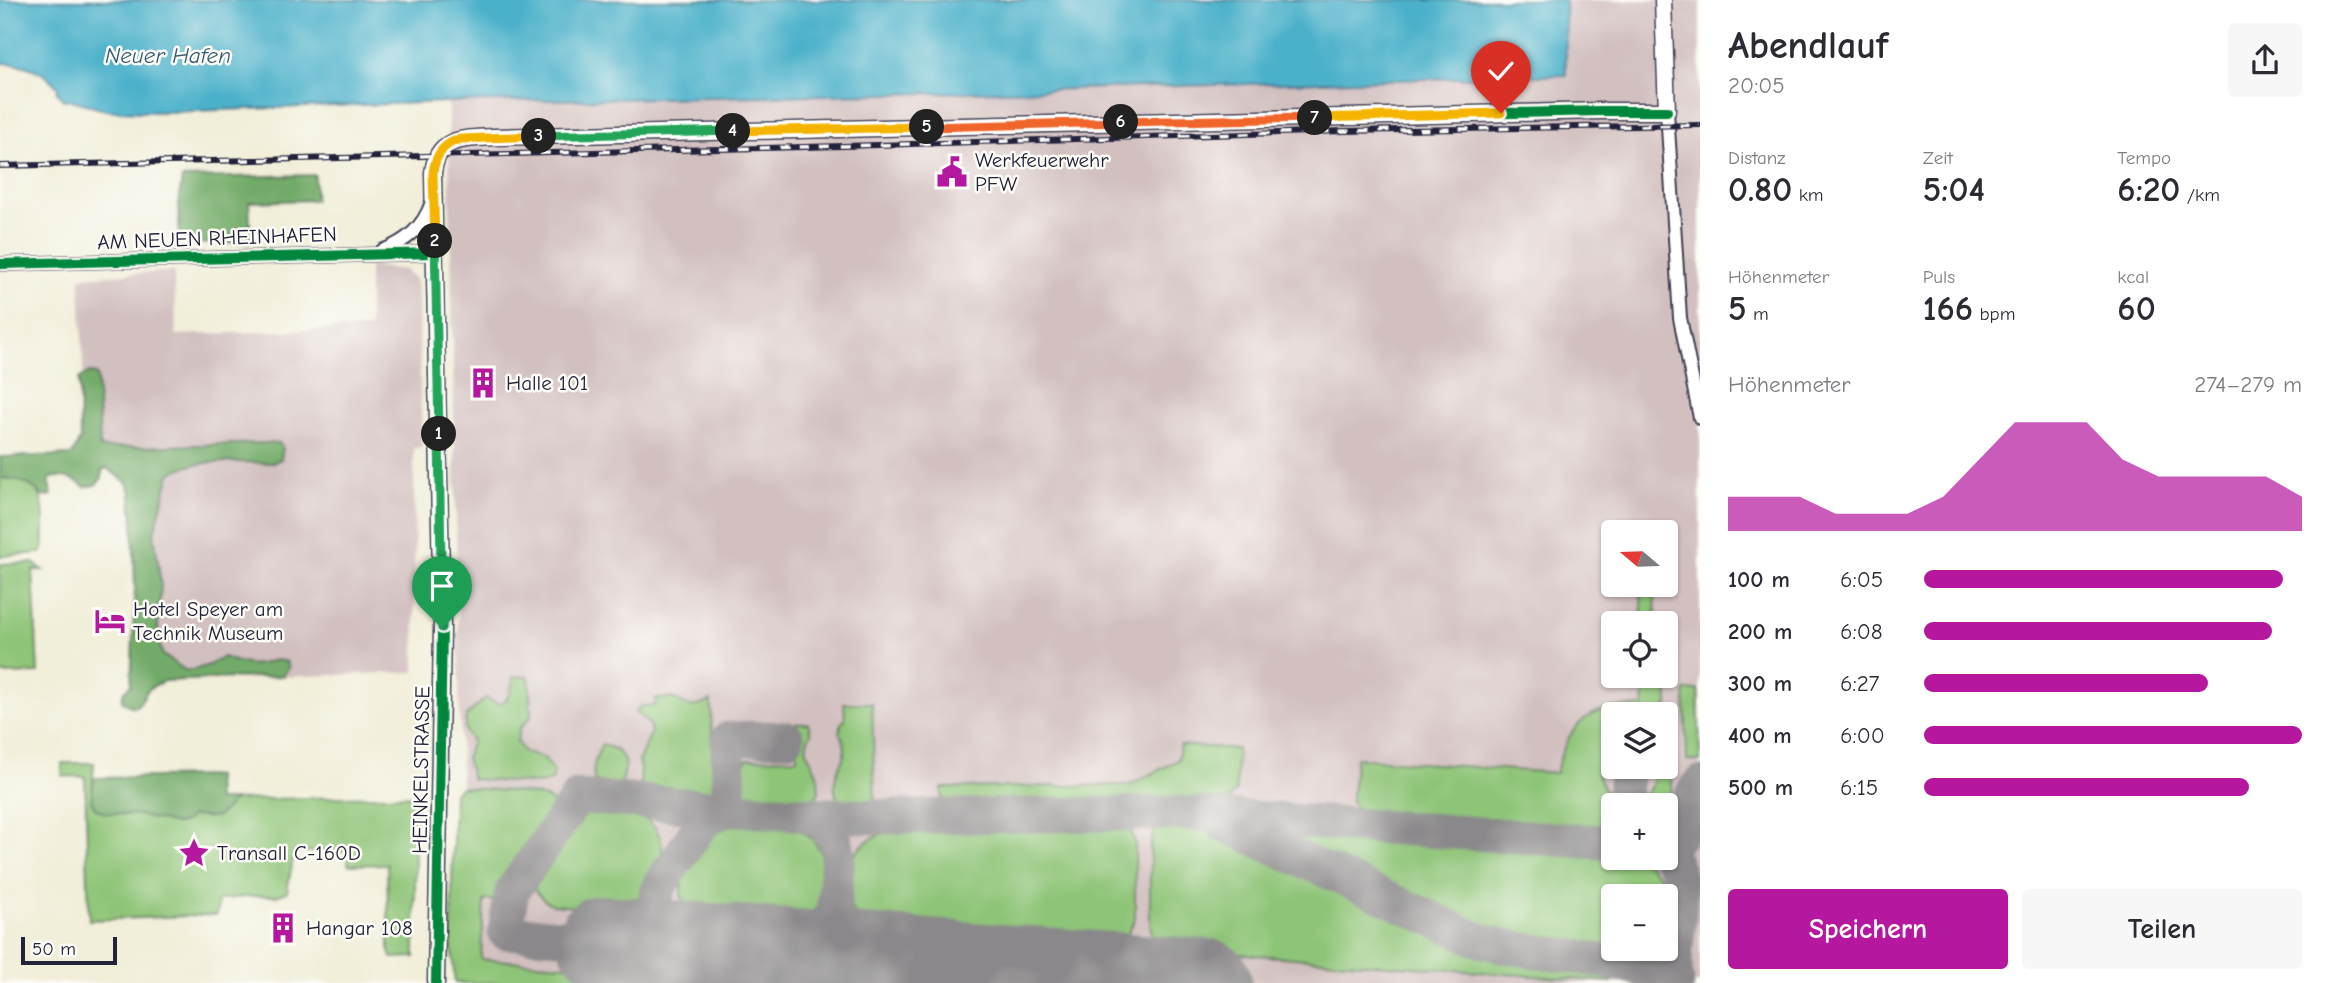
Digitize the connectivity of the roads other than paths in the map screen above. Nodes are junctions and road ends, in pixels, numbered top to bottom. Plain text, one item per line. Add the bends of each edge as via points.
1 (1662, 0) edge
2 (1667, 111) junction
3 (433, 197) junction
4 (435, 253) junction
5 (376, 254) junction
6 (0, 264) edge
7 (1700, 418) edge
8 (436, 983) edge

1 - 2 street
2 - 3 street, HEINKELSTRASSE via 461,139 441,149 434,165
2 - 7 street via 1680,318
3 - 4 street, HEINKELSTRASSE
3 - 5 street, AM NEUEN RHEINHAFEN via 411,236
4 - 5 street, AM NEUEN RHEINHAFEN
4 - 8 street, HEINKELSTRASSE via 442,628
5 - 6 street, AM NEUEN RHEINHAFEN

